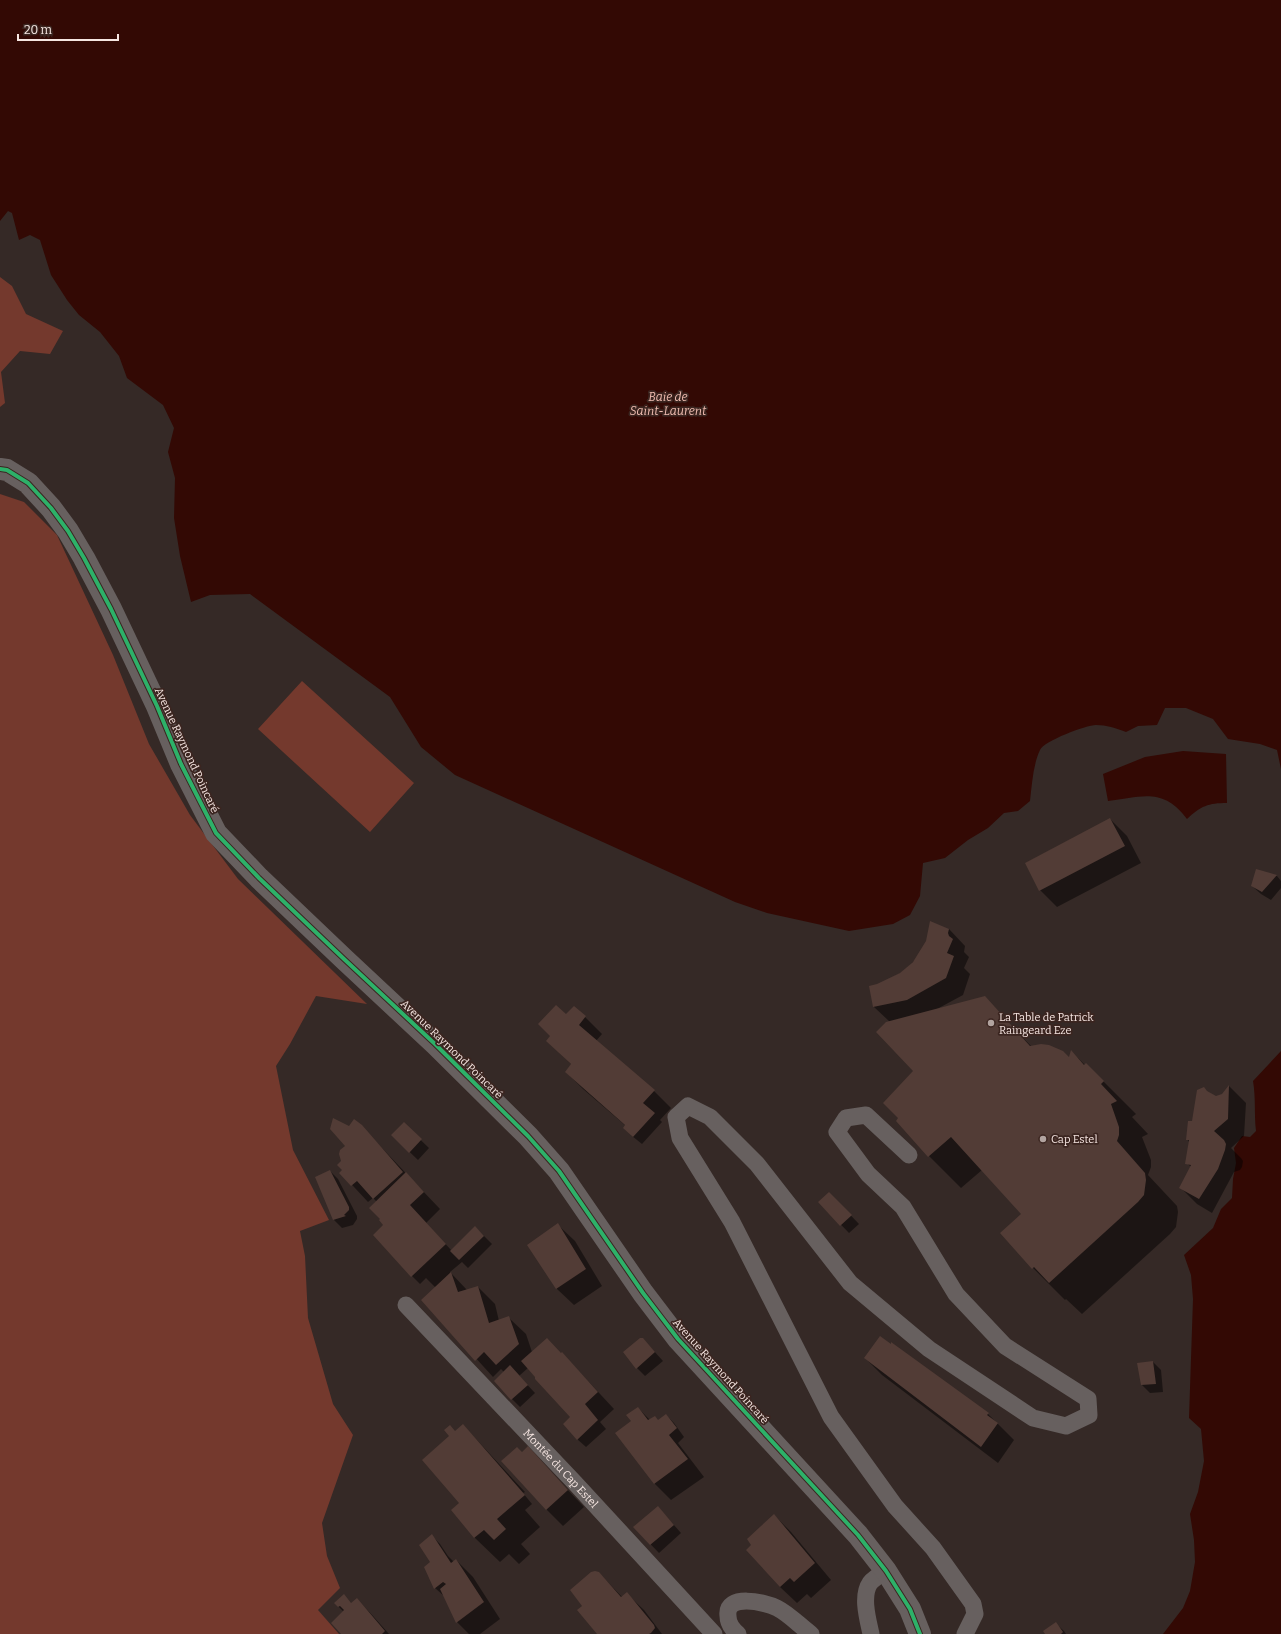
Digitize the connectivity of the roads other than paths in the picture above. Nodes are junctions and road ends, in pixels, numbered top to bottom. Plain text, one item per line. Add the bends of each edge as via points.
1 (0, 469) edge
2 (909, 1155) dead end
3 (406, 1305) dead end
4 (886, 1571) junction
5 (714, 1634) edge
6 (738, 1634) edge
7 (812, 1634) edge
8 (871, 1634) edge
9 (920, 1634) edge
10 (965, 1634) edge

1 - 4 street, Avenue Raymond Poincaré via 7,470 28,482 51,508 84,558 157,706 181,764 216,832 259,878 435,1044 533,1142 559,1171 678,1339 858,1535
2 - 10 lane via 866,1116 846,1118 837,1132 868,1174 903,1207 956,1294 1005,1346 1088,1398 1089,1416 1066,1426 1033,1418 929,1349 850,1283 757,1164 710,1117 688,1106 676,1117 680,1138 732,1222 831,1417 895,1506 933,1548 973,1604 975,1614
3 - 5 lane, Montée du Cap Estel
4 - 8 lane via 870,1583 866,1593
4 - 9 street, Avenue Raymond Poincaré via 910,1609
6 - 7 lane via 728,1620 727,1611 732,1604 755,1601 777,1608

